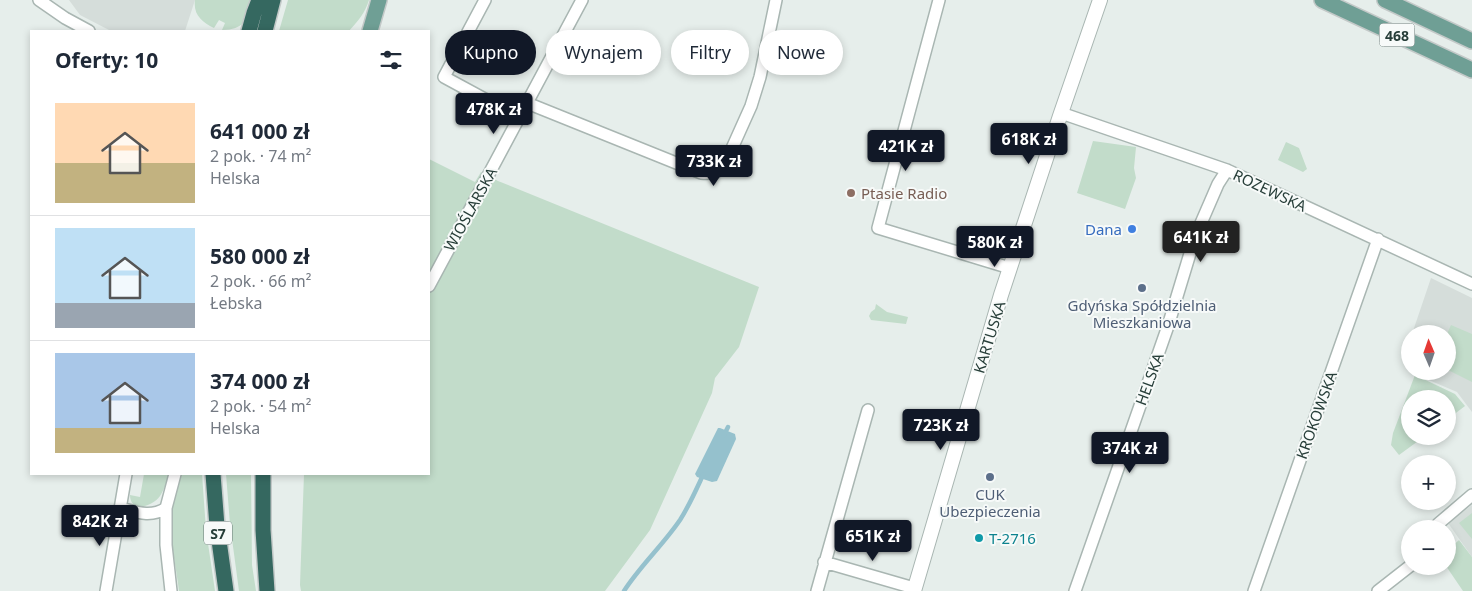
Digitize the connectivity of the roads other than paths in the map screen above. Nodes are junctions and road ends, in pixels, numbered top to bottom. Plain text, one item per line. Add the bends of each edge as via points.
1 (39, 0) edge
2 (259, 0) edge
3 (273, 0) edge
4 (379, 0) edge
5 (485, 0) edge
6 (582, 0) edge
7 (776, 0) edge
8 (939, 0) edge
9 (1100, 0) edge
10 (1322, 0) edge
11 (1384, 0) edge
12 (87, 30) edge
13 (250, 30) edge
14 (265, 30) edge
15 (370, 30) edge
16 (1472, 41) edge
17 (1472, 70) edge
18 (527, 103) junction
19 (1061, 113) junction
20 (518, 118) junction
21 (1226, 170) junction
22 (1378, 239) junction
23 (1010, 268) junction
24 (430, 284) edge
25 (1472, 284) edge
26 (868, 410) dead end
27 (126, 475) edge
28 (175, 475) edge
29 (213, 475) edge
30 (263, 475) edge
31 (1472, 496) edge
32 (120, 508) junction
33 (166, 508) junction
34 (1443, 520) edge
35 (824, 562) junction
36 (1401, 573) edge
37 (914, 590) edge
38 (106, 591) edge
39 (172, 591) edge
40 (226, 591) edge
41 (267, 591) edge
42 (817, 591) edge
43 (1076, 591) edge
44 (1254, 591) edge
45 (1378, 591) edge

1 - 12 street
2 - 13 highway
3 - 14 highway
4 - 15 main road
5 - 20 street via 444,77
6 - 18 street, WIOŚLARSKA
7 - 18 street via 760,77 725,164 719,171 701,173
8 - 23 street via 878,228
9 - 19 street, KARTUSKA
10 - 17 main road, 468
11 - 16 main road, 468
18 - 20 street, WIOŚLARSKA
19 - 21 street, ROZEWSKA
19 - 23 street, KARTUSKA
20 - 24 street, WIOŚLARSKA
21 - 22 street, ROZEWSKA
21 - 43 street, HELSKA via 1195,237 1163,341
22 - 25 street, ROZEWSKA
22 - 44 street, KROKOWSKA
23 - 37 street, KARTUSKA
26 - 35 street
27 - 32 street
28 - 33 street
29 - 40 highway, S7
30 - 41 highway
31 - 34 street
32 - 33 street via 154,514
32 - 38 street
33 - 39 street via 166,545
35 - 37 street
35 - 42 street
36 - 45 street

